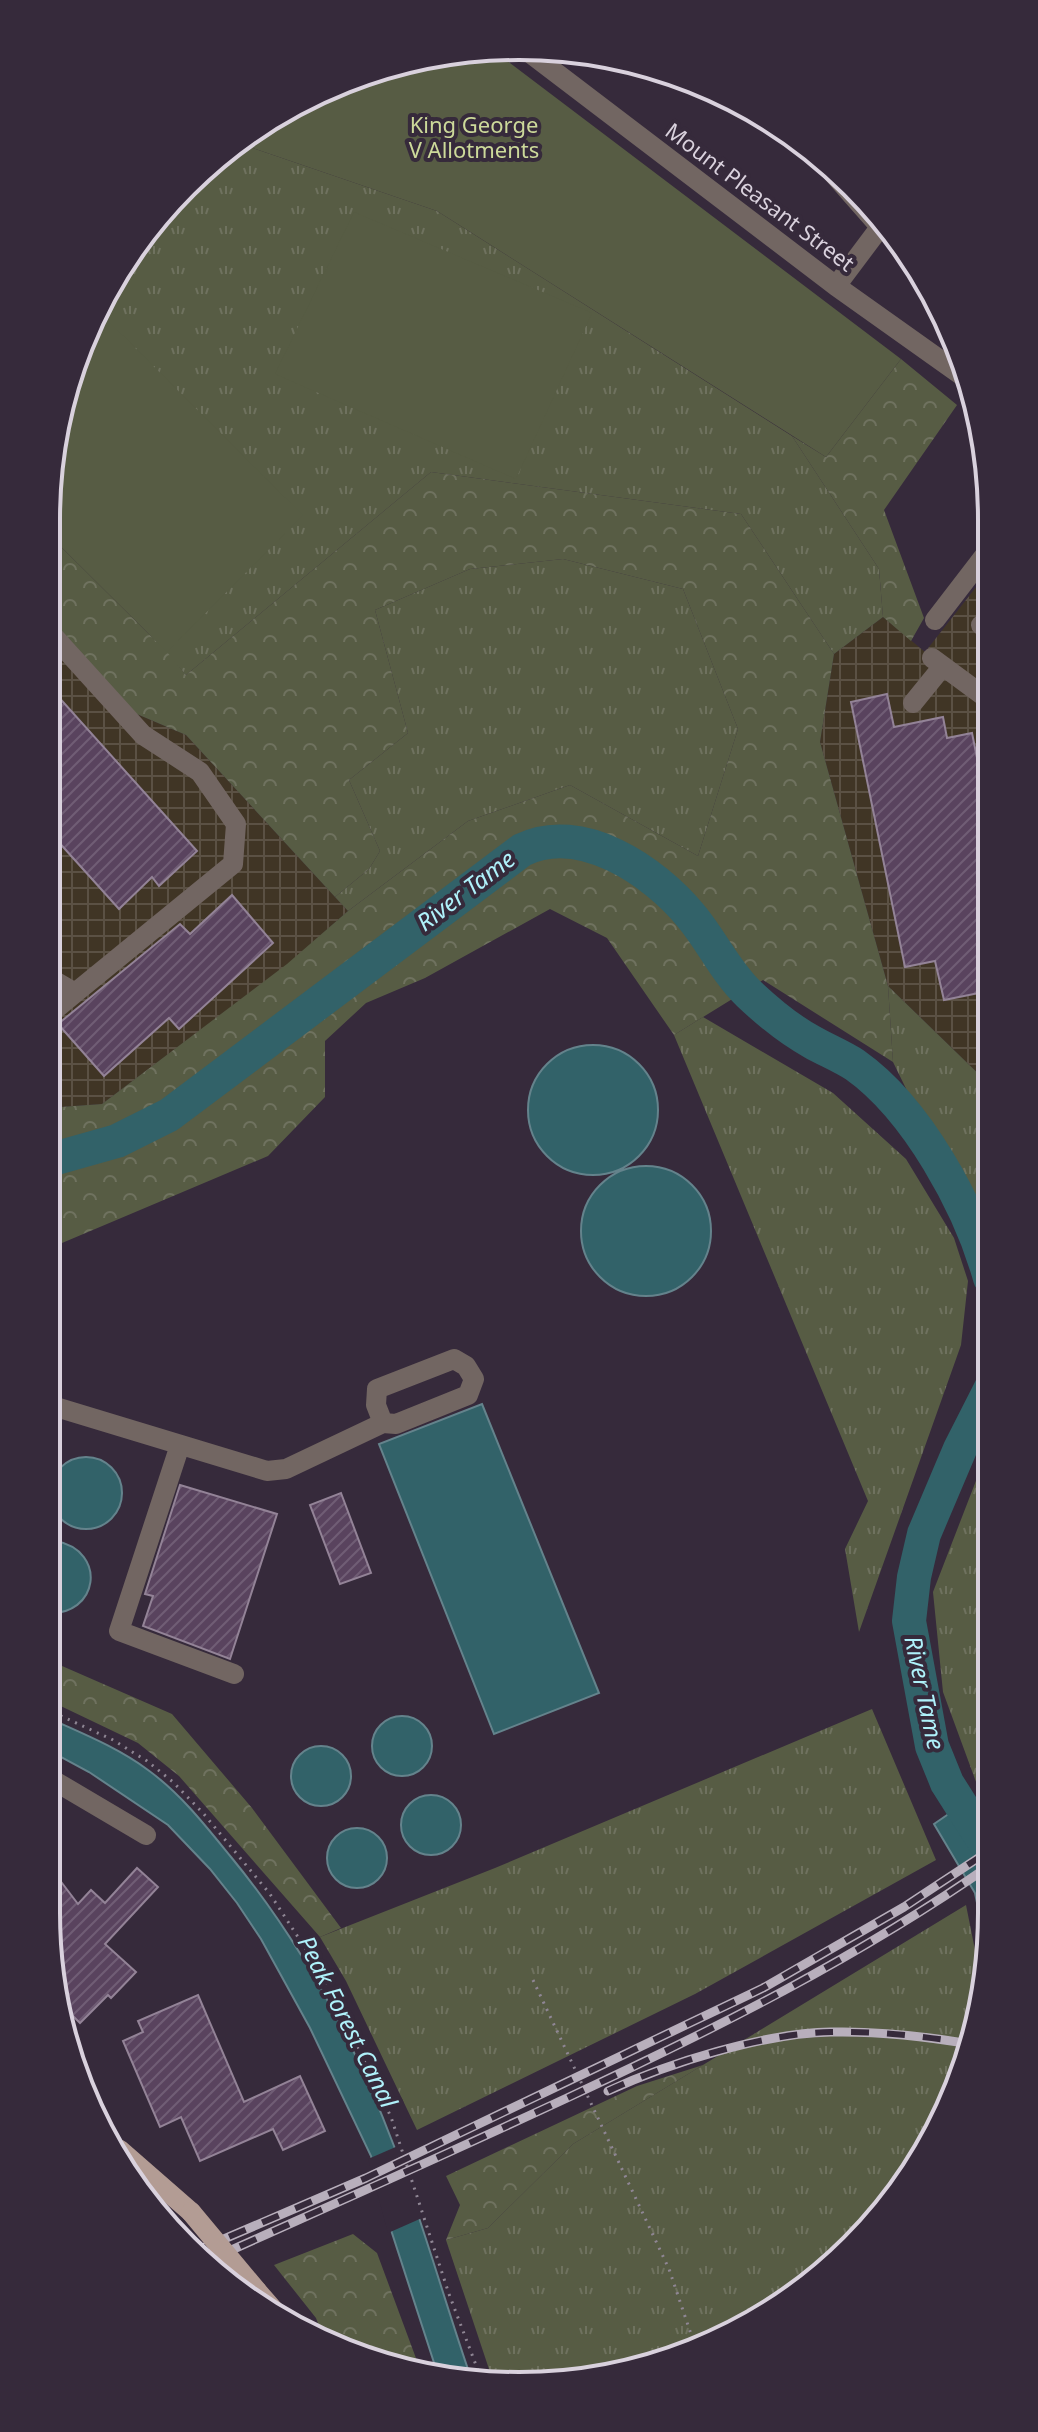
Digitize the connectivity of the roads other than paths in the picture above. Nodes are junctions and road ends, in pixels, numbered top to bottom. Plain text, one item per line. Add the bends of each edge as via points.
1 (540, 61) edge
2 (876, 232) edge
3 (836, 286) junction
4 (950, 361) edge
5 (978, 564) edge
6 (935, 620) dead end
7 (60, 643) edge
8 (978, 689) edge
9 (913, 703) dead end
10 (60, 984) edge
11 (75, 993) junction
12 (60, 1005) edge
13 (60, 1408) edge
14 (383, 1423) junction
15 (180, 1445) junction
16 (234, 1674) dead end
17 (60, 1784) edge
18 (146, 1835) dead end
19 (133, 2161) edge
20 (254, 2288) edge

1 - 3 street, Mount Pleasant Street
2 - 3 street
3 - 4 street, Mount Pleasant Street
5 - 6 street
7 - 11 street via 143,735 200,772 236,824 233,864
8 - 9 street via 938,662
10 - 11 street
11 - 12 street
13 - 15 street
14 - 14 street via 377,1389 454,1359 474,1379 468,1395 396,1424
14 - 15 street via 286,1469 267,1471
15 - 16 street via 119,1631
17 - 18 street
19 - 20 main road, bridge via 191,2212

